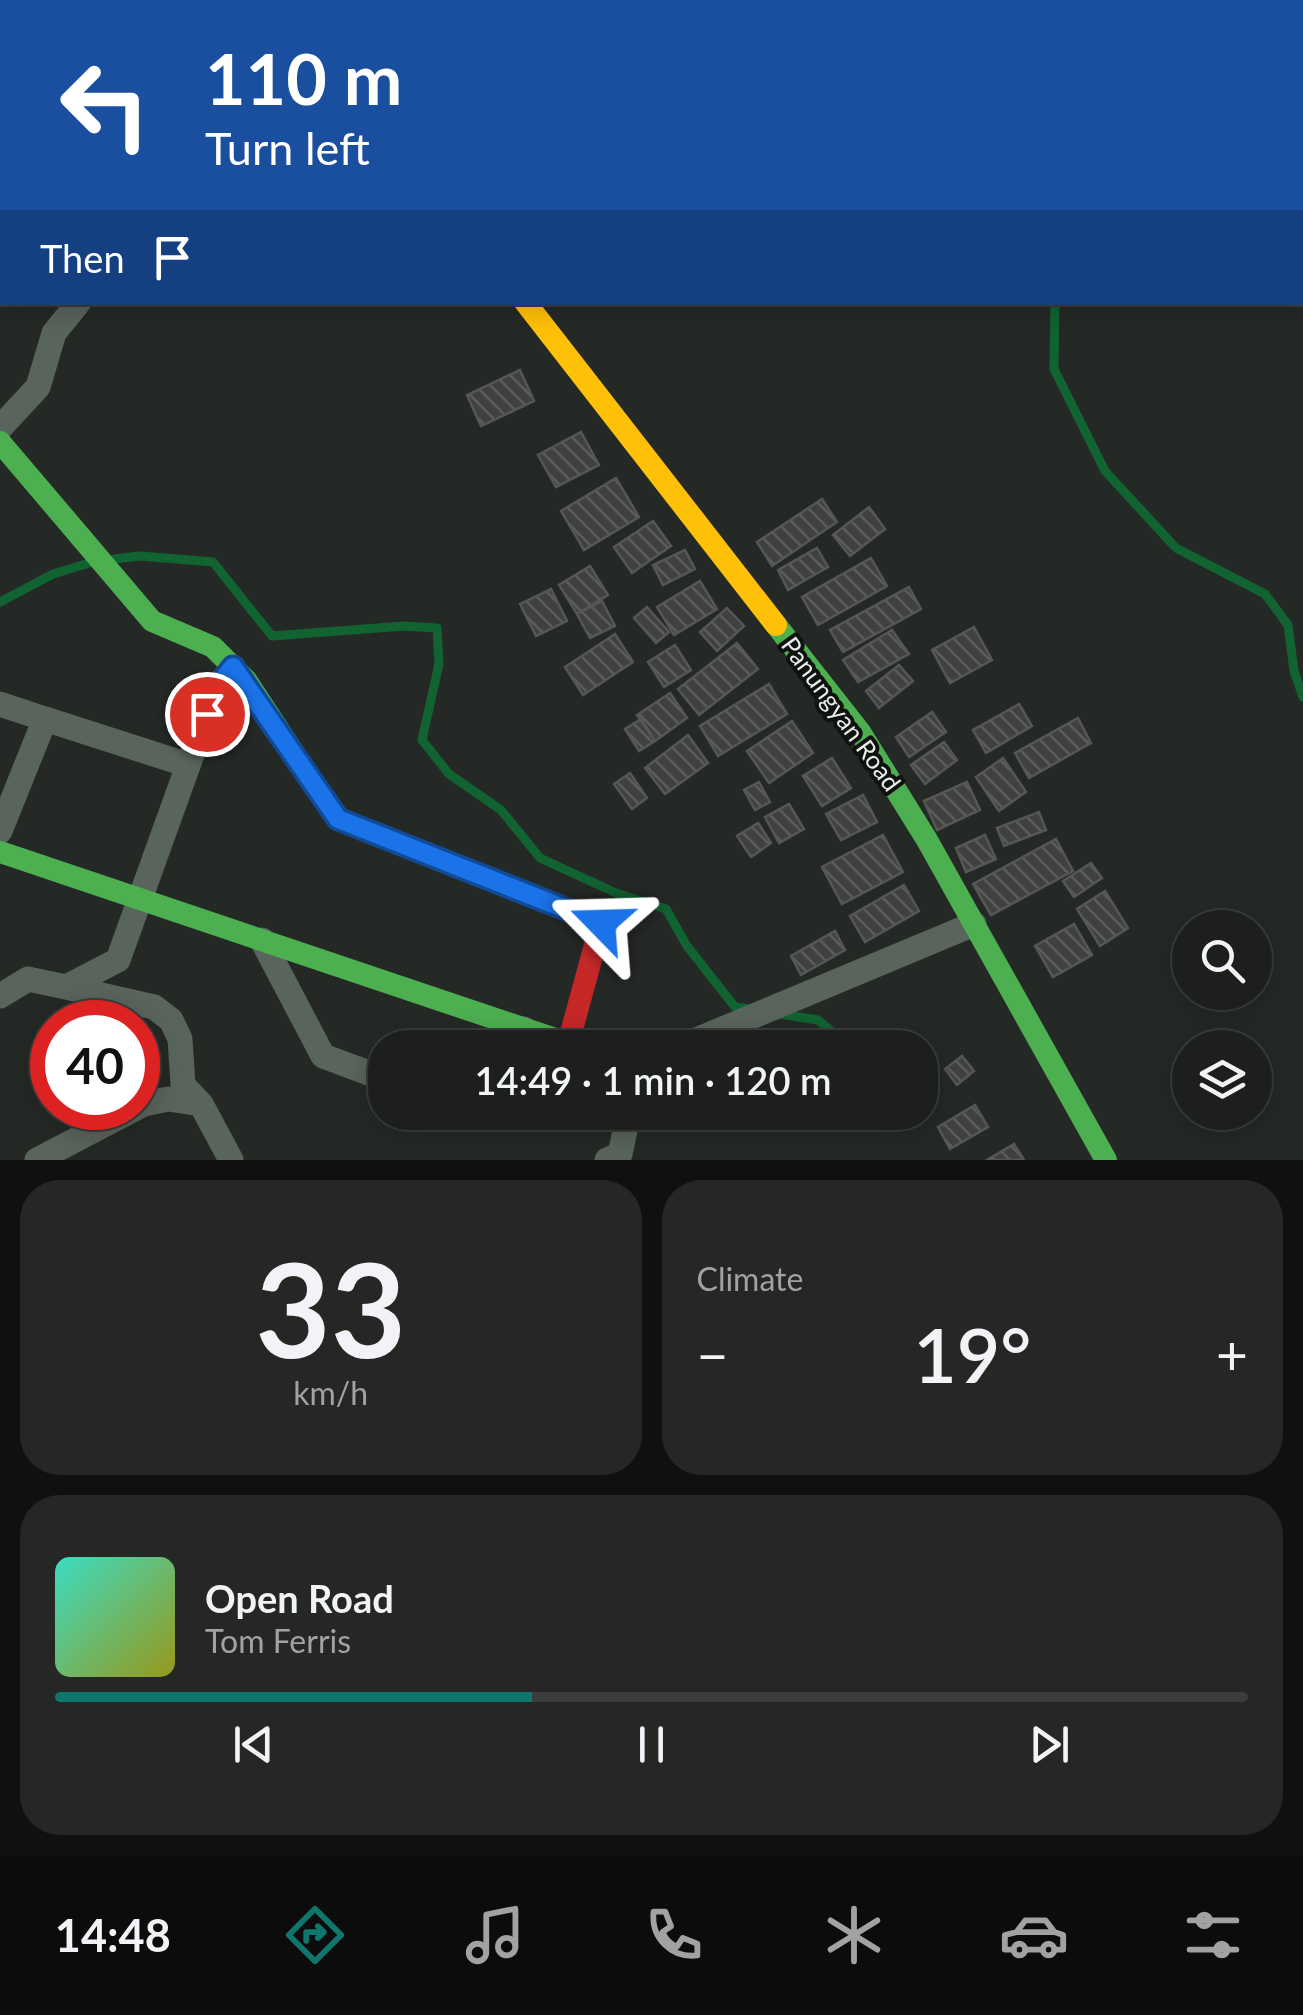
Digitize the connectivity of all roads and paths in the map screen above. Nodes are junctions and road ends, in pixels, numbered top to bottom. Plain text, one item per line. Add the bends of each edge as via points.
1 (76, 305) edge
2 (527, 305) edge
3 (0, 428) edge
4 (0, 442) edge
5 (233, 667) junction
6 (0, 704) edge
7 (45, 719) junction
8 (188, 766) junction
9 (0, 831) edge
10 (0, 852) edge
11 (140, 899) junction
12 (974, 924) junction
13 (262, 940) junction
14 (0, 970) edge
15 (28, 979) junction
16 (66, 987) junction
17 (0, 996) edge
18 (524, 1029) joint
19 (527, 1030) edge
20 (578, 1030) edge
21 (729, 1030) edge
22 (368, 1073) edge
23 (200, 1104) junction
24 (625, 1130) edge
25 (52, 1156) edge
26 (1098, 1157) edge
27 (230, 1160) edge
28 (606, 1160) edge

1 - 3 street via 54,333 38,387
2 - 12 street, Panungyan Road via 860,732
4 - 5 street via 152,621 212,646
5 - 8 street via 216,688
5 - 20 street via 338,819 601,923
6 - 7 street
7 - 8 street
7 - 9 street
8 - 11 street
10 - 11 street
11 - 13 street
11 - 16 street via 118,960
12 - 21 street
12 - 26 street, Panungyan Road
13 - 18 street
13 - 22 street via 324,1056
14 - 15 street
15 - 16 street
15 - 17 street
16 - 23 street via 154,1007 171,1020 180,1039 183,1085
18 - 19 street
23 - 25 street via 144,1104
23 - 27 street
24 - 28 street via 620,1154

